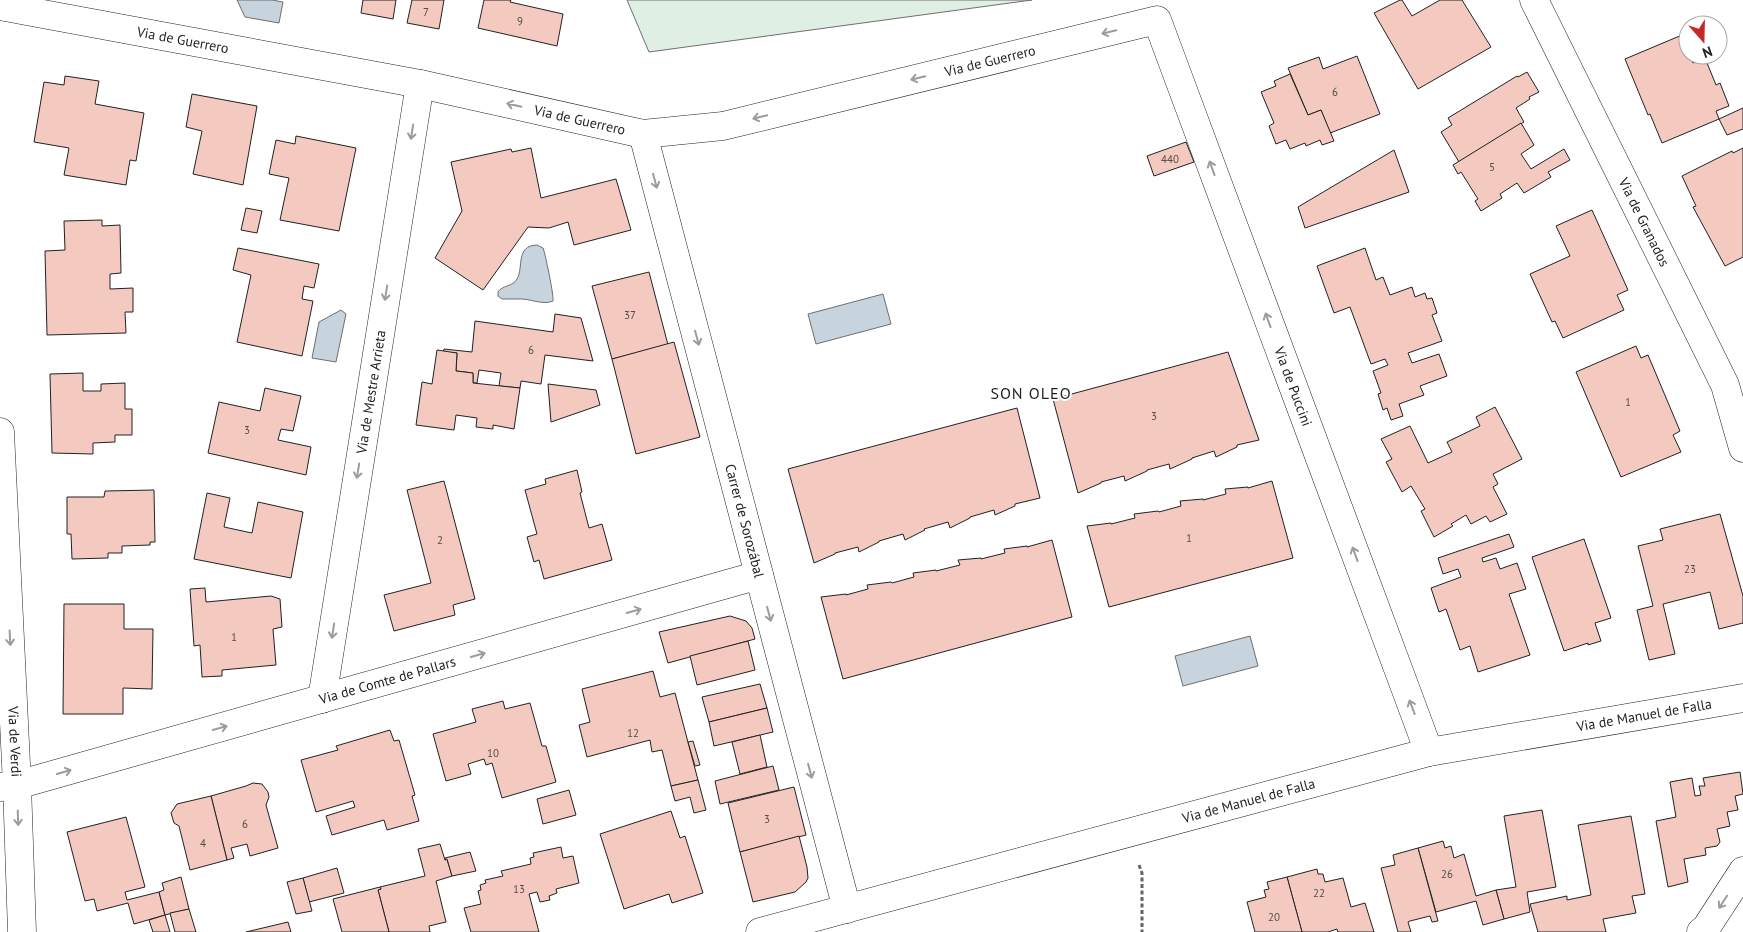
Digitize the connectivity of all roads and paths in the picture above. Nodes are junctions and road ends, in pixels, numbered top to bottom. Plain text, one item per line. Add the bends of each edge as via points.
1 (1534, 0) edge
2 (0, 6) edge
3 (1157, 20) joint
4 (420, 84) junction
5 (643, 134) junction
6 (0, 432) edge
7 (1743, 448) edge
8 (759, 575) junction
9 (1743, 698) edge
10 (322, 699) junction
11 (1429, 752) junction
12 (8, 786) edge
13 (1128, 834) junction
14 (1743, 871) edge
15 (847, 909) junction
16 (22, 932) edge
17 (760, 932) edge
18 (1142, 932) edge
19 (1701, 932) edge

1 - 7 street, Via de Granados via 1725,385
2 - 4 street, Via de Guerrero
3 -> 5 street, Via de Guerrero via 724,126
11 -> 3 street, Via de Puccini
5 -> 4 street, Via de Guerrero
4 -> 10 street, Via de Mestre Arrieta
5 -> 8 street, Carrer de Sorozábal
6 -> 12 street, Via de Verdi
10 -> 8 street, Via de Comte de Pallars
8 -> 15 street, Carrer de Sorozábal
9 - 11 street, Via de Manuel de Falla
12 -> 10 street, Via de Comte de Pallars
11 - 13 street, Via de Manuel de Falla
12 -> 16 street, Via de Verdi
13 - 15 street, Via de Manuel de Falla
13 - 18 path via 1142,873
14 -> 19 street
15 - 17 street, Via de Manuel de Falla

